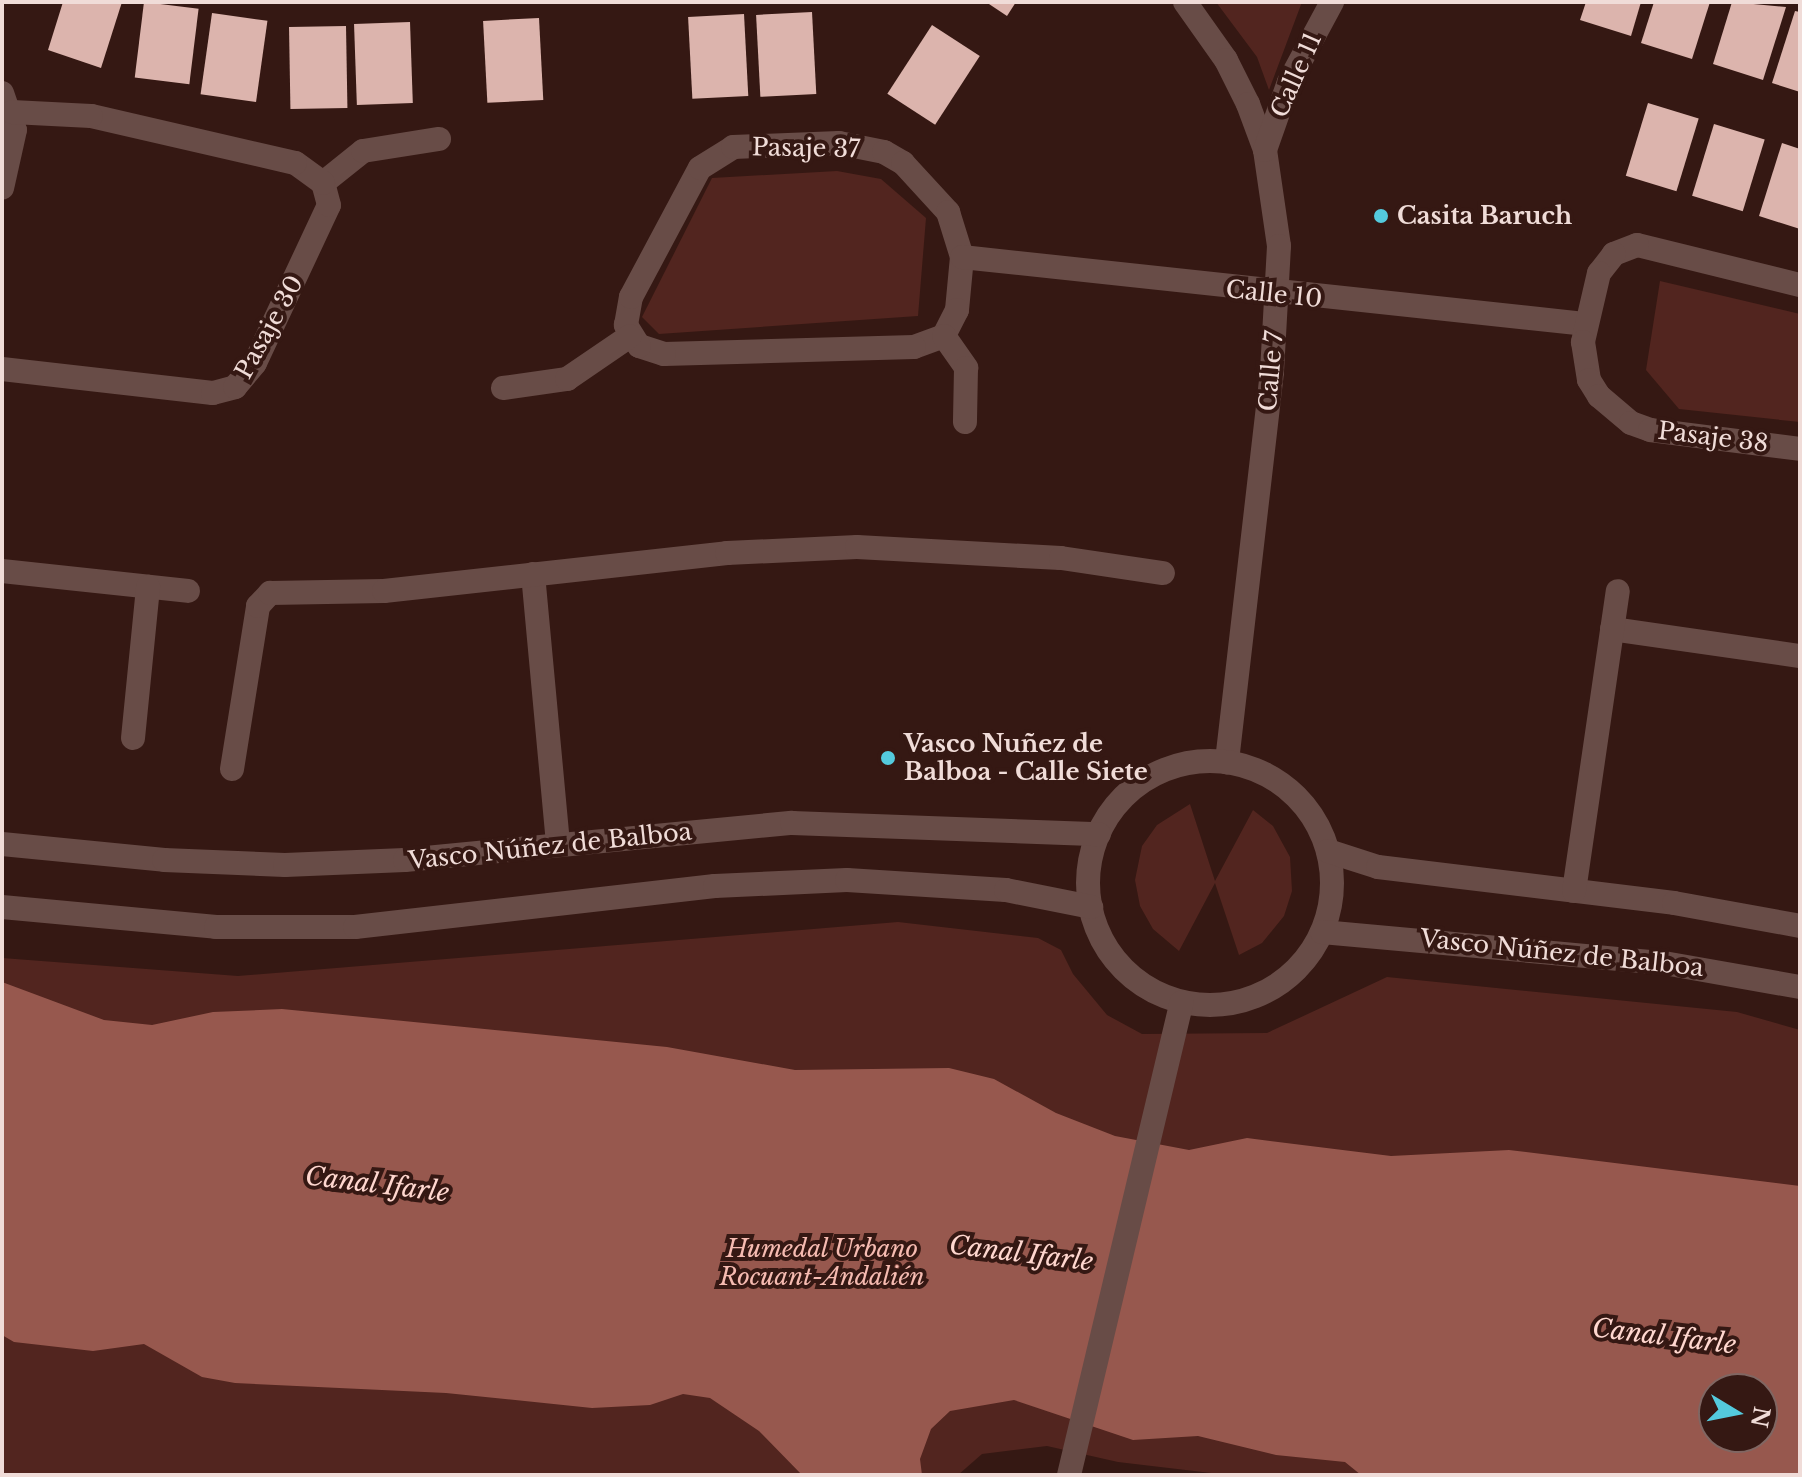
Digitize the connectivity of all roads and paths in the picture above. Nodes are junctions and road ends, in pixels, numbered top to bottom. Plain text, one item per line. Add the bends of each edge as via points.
1 (1185, 2) edge
2 (1332, 2) edge
3 (7, 102) edge
4 (439, 139) dead end
5 (1265, 150) junction
6 (323, 183) junction
7 (2, 188) edge
8 (962, 257) junction
9 (1800, 285) edge
10 (1277, 295) junction
11 (1586, 324) junction
12 (630, 336) junction
13 (944, 336) junction
14 (2, 369) edge
15 (503, 388) dead end
16 (965, 422) dead end
17 (1800, 449) edge
18 (2, 571) edge
19 (1163, 573) dead end
20 (533, 574) junction
21 (148, 587) junction
22 (188, 591) dead end
23 (1618, 591) dead end
24 (1612, 629) junction
25 (1800, 656) edge
26 (133, 738) dead end
27 (1227, 762) junction
28 (232, 769) dead end
29 (1099, 834) junction
30 (2, 844) edge
31 (558, 845) junction
32 (1328, 851) junction
33 (1574, 891) junction
34 (2, 907) edge
35 (1091, 907) junction
36 (1800, 926) edge
37 (1322, 932) junction
38 (1800, 987) edge
39 (1182, 1002) junction
40 (1069, 1475) edge

1 - 5 street, Calle 7 via 1226,60
2 - 5 street, Calle 11 via 1296,65
3 - 6 street via 295,163
3 - 7 street via 15,130
4 - 6 street via 363,151
5 - 10 street, Calle 7 via 1276,209
6 - 14 street, Pasaje 30 via 328,216 255,363 235,387 213,393
8 - 10 street, Calle 10
8 - 12 street, Pasaje 37 via 936,193 884,152 839,143 733,147 708,162 689,183 631,297 626,312
8 - 13 street, Pasaje 37 via 957,310
9 - 11 street, Pasaje 38 via 1637,245 1614,254 1599,273
10 - 11 street, Calle 10
10 - 27 street, Calle 7
11 - 17 street, Pasaje 38 via 1589,380 1612,412 1650,430
12 - 13 street via 651,353 664,354 925,346
12 - 15 street via 567,379
13 - 16 street via 966,368
18 - 21 street
19 - 20 street via 1061,558 857,547 727,553
20 - 28 street via 384,591 265,596 258,606
20 - 31 street
21 - 22 street
21 - 26 street
23 - 24 street
24 - 25 street
24 - 33 street
27 - 29 street via 1187,763 1151,776 1120,801
27 - 32 street via 1272,777 1291,791 1320,828
29 - 31 street, Vasco Núñez de Balboa via 804,823
29 - 35 street via 1090,870
30 - 31 street, Vasco Núñez de Balboa via 285,865
32 - 33 street via 1378,867
32 - 37 street via 1332,892
33 - 36 street
34 - 35 street via 216,927 355,927 715,886 847,880 990,888
35 - 39 street via 1105,944 1124,967 1146,987
37 - 38 street, Vasco Núñez de Balboa via 1664,963
37 - 39 street via 1299,967 1265,992 1225,1004
39 - 40 street

